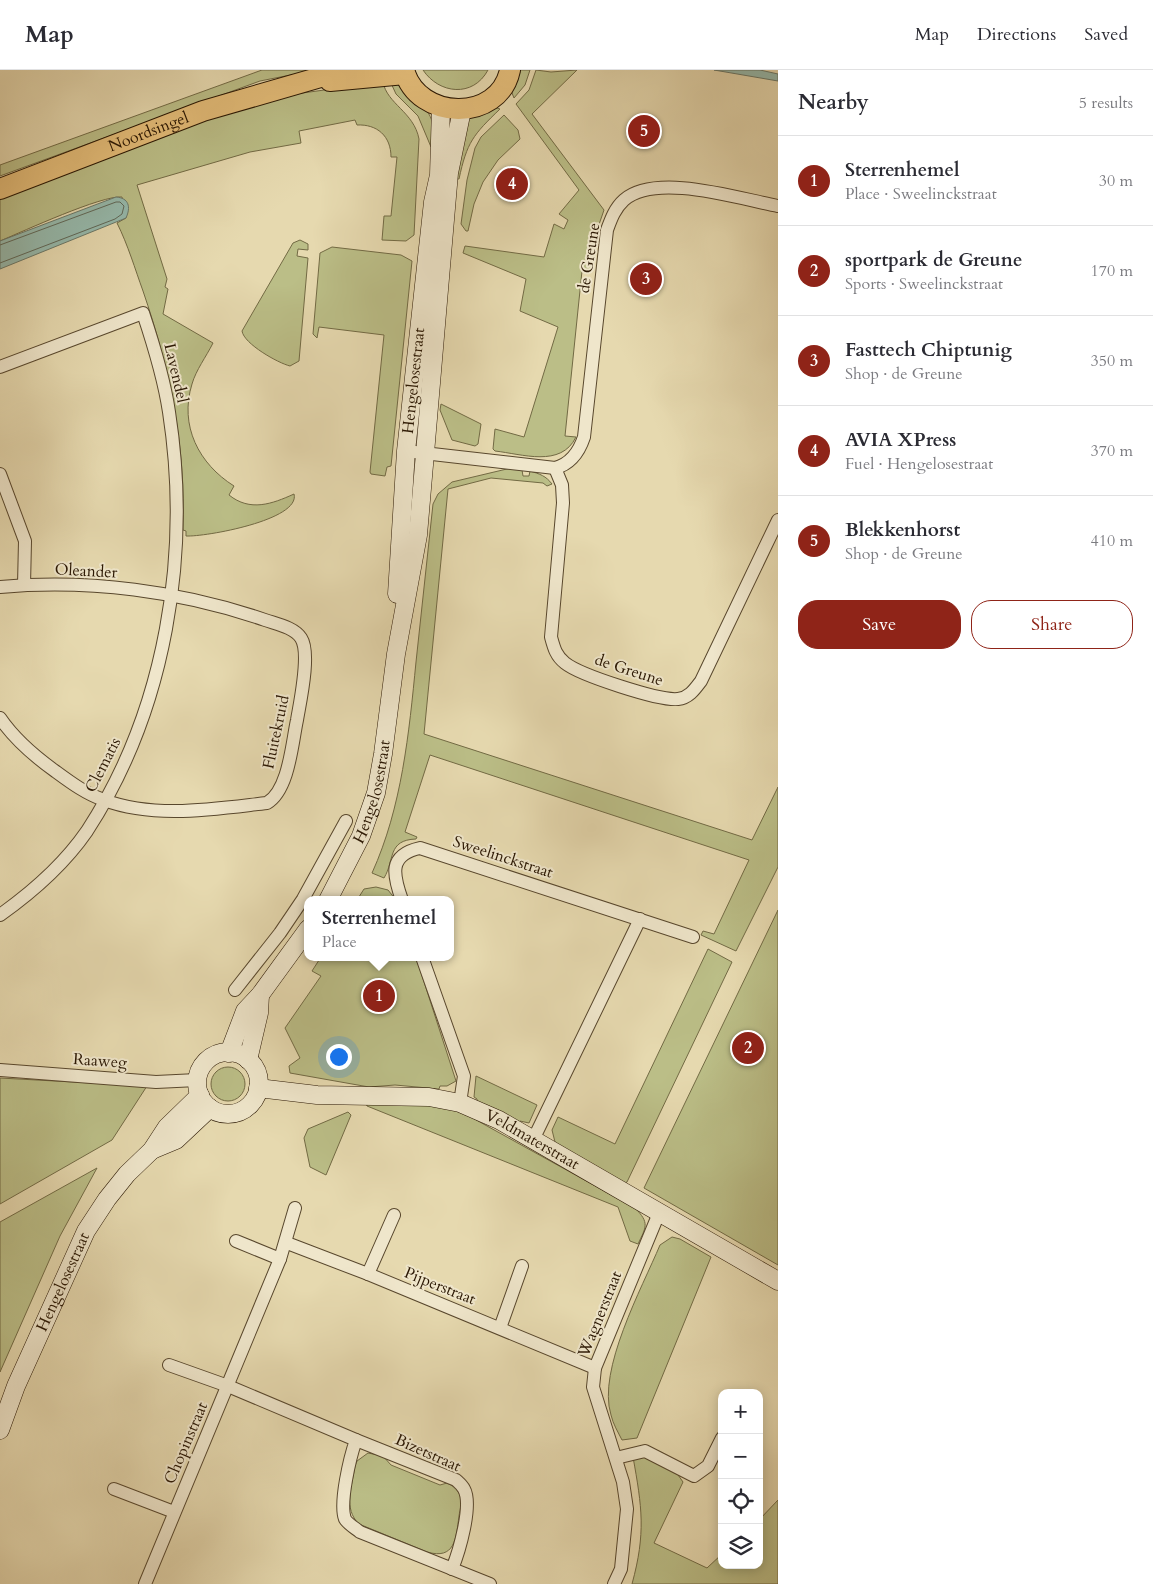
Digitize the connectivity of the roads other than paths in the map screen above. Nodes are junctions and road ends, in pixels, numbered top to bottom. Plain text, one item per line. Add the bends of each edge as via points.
1 (345, 70) edge
2 (510, 70) edge
3 (405, 72) edge
4 (300, 84) junction
5 (440, 108) junction
6 (462, 110) junction
7 (0, 189) edge
8 (778, 206) edge
9 (0, 367) edge
10 (406, 451) junction
11 (426, 454) junction
12 (555, 468) junction
13 (0, 474) edge
14 (778, 520) edge
15 (24, 585) junction
16 (0, 587) edge
17 (170, 594) junction
18 (396, 654) junction
19 (0, 718) edge
20 (104, 800) junction
21 (346, 821) dead end
22 (325, 857) junction
23 (346, 867) junction
24 (305, 896) edge
25 (330, 896) edge
26 (401, 896) edge
27 (304, 897) edge
28 (0, 915) edge
29 (640, 919) junction
30 (304, 934) edge
31 (693, 937) dead end
32 (423, 961) edge
33 (253, 967) junction
34 (235, 990) dead end
35 (260, 995) junction
36 (229, 1053) junction
37 (248, 1060) junction
38 (0, 1070) edge
39 (258, 1088) junction
40 (202, 1095) junction
41 (460, 1103) junction
42 (533, 1140) junction
43 (296, 1208) dead end
44 (659, 1213) junction
45 (394, 1215) dead end
46 (236, 1241) dead end
47 (287, 1242) junction
48 (280, 1258) junction
49 (522, 1266) dead end
50 (368, 1274) junction
51 (778, 1281) edge
52 (500, 1328) junction
53 (169, 1365) dead end
54 (595, 1368) junction
55 (228, 1386) junction
56 (0, 1430) edge
57 (356, 1440) junction
58 (718, 1446) edge
59 (616, 1458) junction
60 (114, 1489) dead end
61 (174, 1512) junction
62 (452, 1569) junction
63 (145, 1584) edge
64 (490, 1584) edge
65 (614, 1584) edge

1 - 4 main road, Noordsingel
2 - 6 main road via 498,93 481,104
3 - 4 main road, Noordsingel
3 - 5 main road via 417,92
4 - 7 main road, Noordsingel via 203,111
5 - 6 main road
5 - 10 main road, Hengelosestraat via 439,175 433,202
6 - 11 main road, Hengelosestraat via 449,173
8 - 12 street, de Greune via 681,187 642,190 625,199 615,211 607,230 584,437 579,452 564,466
9 - 17 street, Lavendel via 143,313 164,386 174,449 175,551
10 - 11 street
10 - 18 main road, Hengelosestraat
11 - 12 street
11 - 18 main road, Hengelosestraat via 418,535
12 - 14 street, de Greune via 562,485 563,503 551,637 555,653 576,670 664,699 680,699 691,694 701,681
13 - 15 street via 25,541
15 - 16 street, Oleander
15 - 17 street, Oleander
17 - 20 street, Clematis via 154,683 129,752
17 - 20 street, Fluitekruid via 242,612 298,633 303,640 305,660 301,695 282,785 267,803 236,806 154,810
18 - 23 main road, Hengelosestraat via 376,793
19 - 20 street, Fluitekruid via 25,748 45,764 86,792
20 - 28 street, Clematis via 68,854
21 - 22 street, Hengelosestraat
22 - 23 street
22 - 24 street, Hengelosestraat
23 - 25 main road, Hengelosestraat
26 - 29 street, Sweelinckstraat via 394,870 409,851 420,848
27 - 33 street, Hengelosestraat
29 - 31 street, Sweelinckstraat
29 - 42 street
30 - 35 main road
32 - 41 street via 464,1076
33 - 34 street, Hengelosestraat
33 - 35 street
35 - 36 main road via 244,1011
35 - 37 main road
36 - 37 main road
36 - 40 main road via 210,1059 200,1071
37 - 39 main road via 256,1072
38 - 40 street, Raaweg via 156,1082
39 - 40 main road via 252,1103 238,1113 226,1114
39 - 41 main road, Veldmaterstraat via 317,1095 428,1097
40 - 56 main road, Hengelosestraat via 176,1140 152,1150 107,1199 86,1232 16,1386
41 - 42 main road, Veldmaterstraat
42 - 44 main road, Veldmaterstraat
43 - 47 street, Chopinstraat
44 - 51 main road, Veldmaterstraat
44 - 54 street, Wagnerstraat
45 - 50 street
46 - 48 street
47 - 48 street, Chopinstraat
47 - 50 street, Pijperstraat
48 - 55 street, Chopinstraat
49 - 52 street
50 - 52 street, Pijperstraat
52 - 54 street, Pijperstraat
53 - 55 street, Chopinstraat
54 - 59 street, Wagnerstraat via 594,1386
55 - 57 street, Bizetstraat
55 - 61 street, Chopinstraat
57 - 62 street via 343,1508 346,1520 360,1532
57 - 62 street, Bizetstraat via 456,1480 465,1490 467,1505 459,1552
58 - 59 street via 708,1466 694,1476 646,1452
59 - 65 street, Wagnerstraat via 627,1509 621,1569
60 - 61 street
61 - 63 street, Chopinstraat
62 - 64 street

